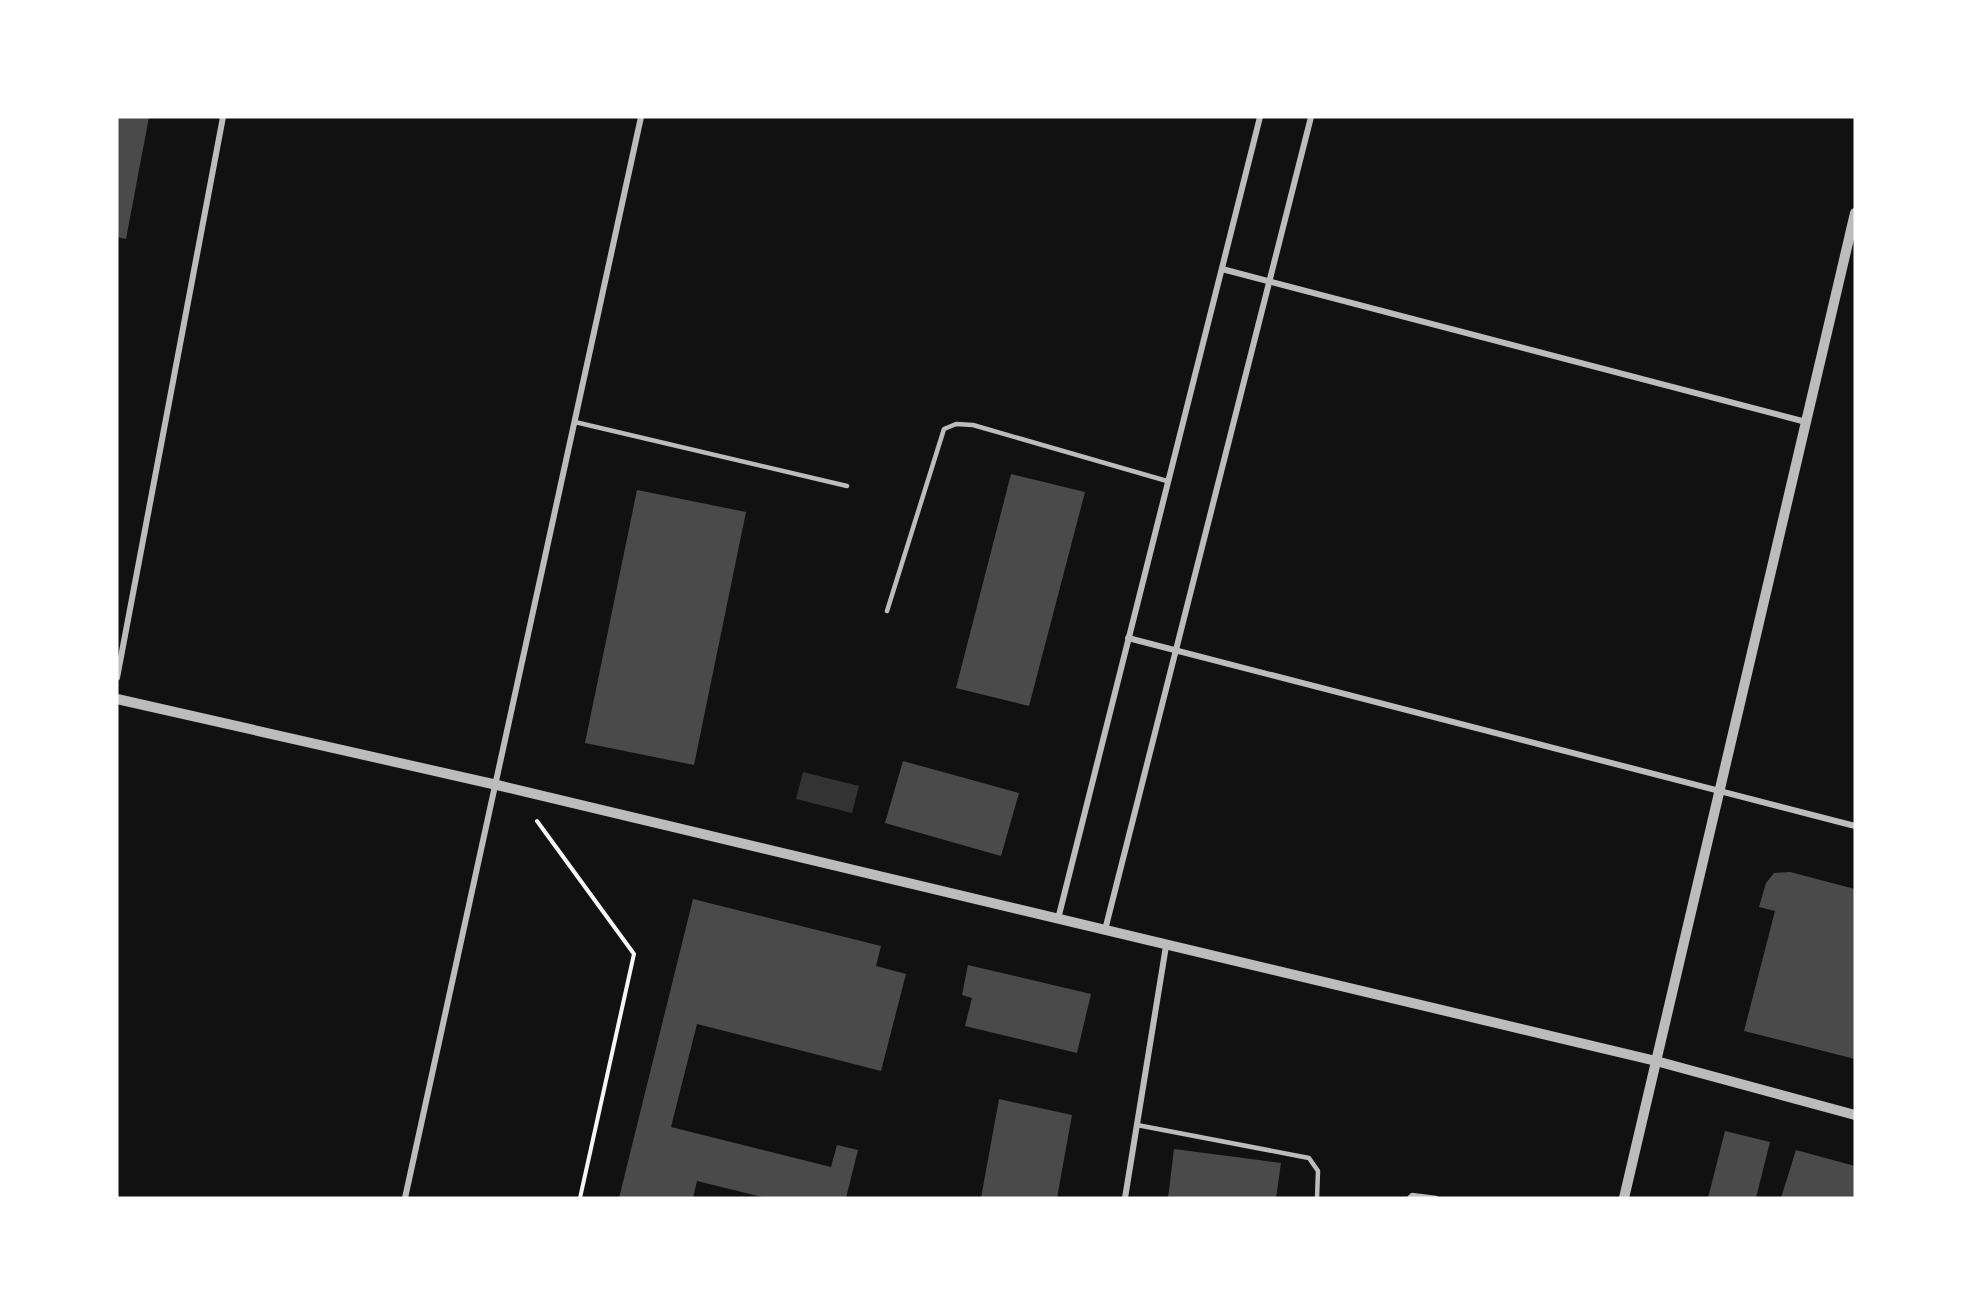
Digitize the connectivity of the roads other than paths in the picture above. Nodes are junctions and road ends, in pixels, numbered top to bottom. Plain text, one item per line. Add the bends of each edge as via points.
1 (223, 117) edge
2 (641, 117) edge
3 (1260, 117) edge
4 (1311, 117) edge
5 (1855, 213) edge
6 (1222, 269) junction
7 (1269, 281) junction
8 (575, 422) junction
9 (1806, 422) junction
10 (1167, 481) junction
11 (847, 486) dead end
12 (887, 611) dead end
13 (1128, 638) junction
14 (1176, 650) junction
15 (117, 678) edge
16 (117, 699) edge
17 (497, 785) junction
18 (1719, 791) junction
19 (1855, 826) edge
20 (1058, 919) junction
21 (1105, 930) junction
22 (1166, 946) junction
23 (1656, 1062) junction
24 (1855, 1115) edge
25 (1137, 1125) junction
26 (405, 1198) edge
27 (1125, 1198) edge
28 (1317, 1198) edge
29 (1409, 1198) edge
30 (1436, 1198) edge
31 (1624, 1198) edge

1 - 15 street
2 - 8 street
3 - 6 street
4 - 7 street
5 - 9 street
6 - 7 street
6 - 10 street
7 - 9 street
7 - 14 street
8 - 11 lane
8 - 17 street
9 - 18 street
10 - 12 lane via 973,425 956,424 944,429
10 - 13 street
13 - 14 street
13 - 20 street
14 - 18 street
14 - 21 street
16 - 17 street
17 - 20 street
17 - 26 street
18 - 19 street
18 - 23 street
20 - 21 street
21 - 22 street
22 - 23 street
22 - 25 street
23 - 24 street
23 - 31 street
25 - 27 street
25 - 28 lane via 1309,1158 1318,1171
29 - 30 lane

